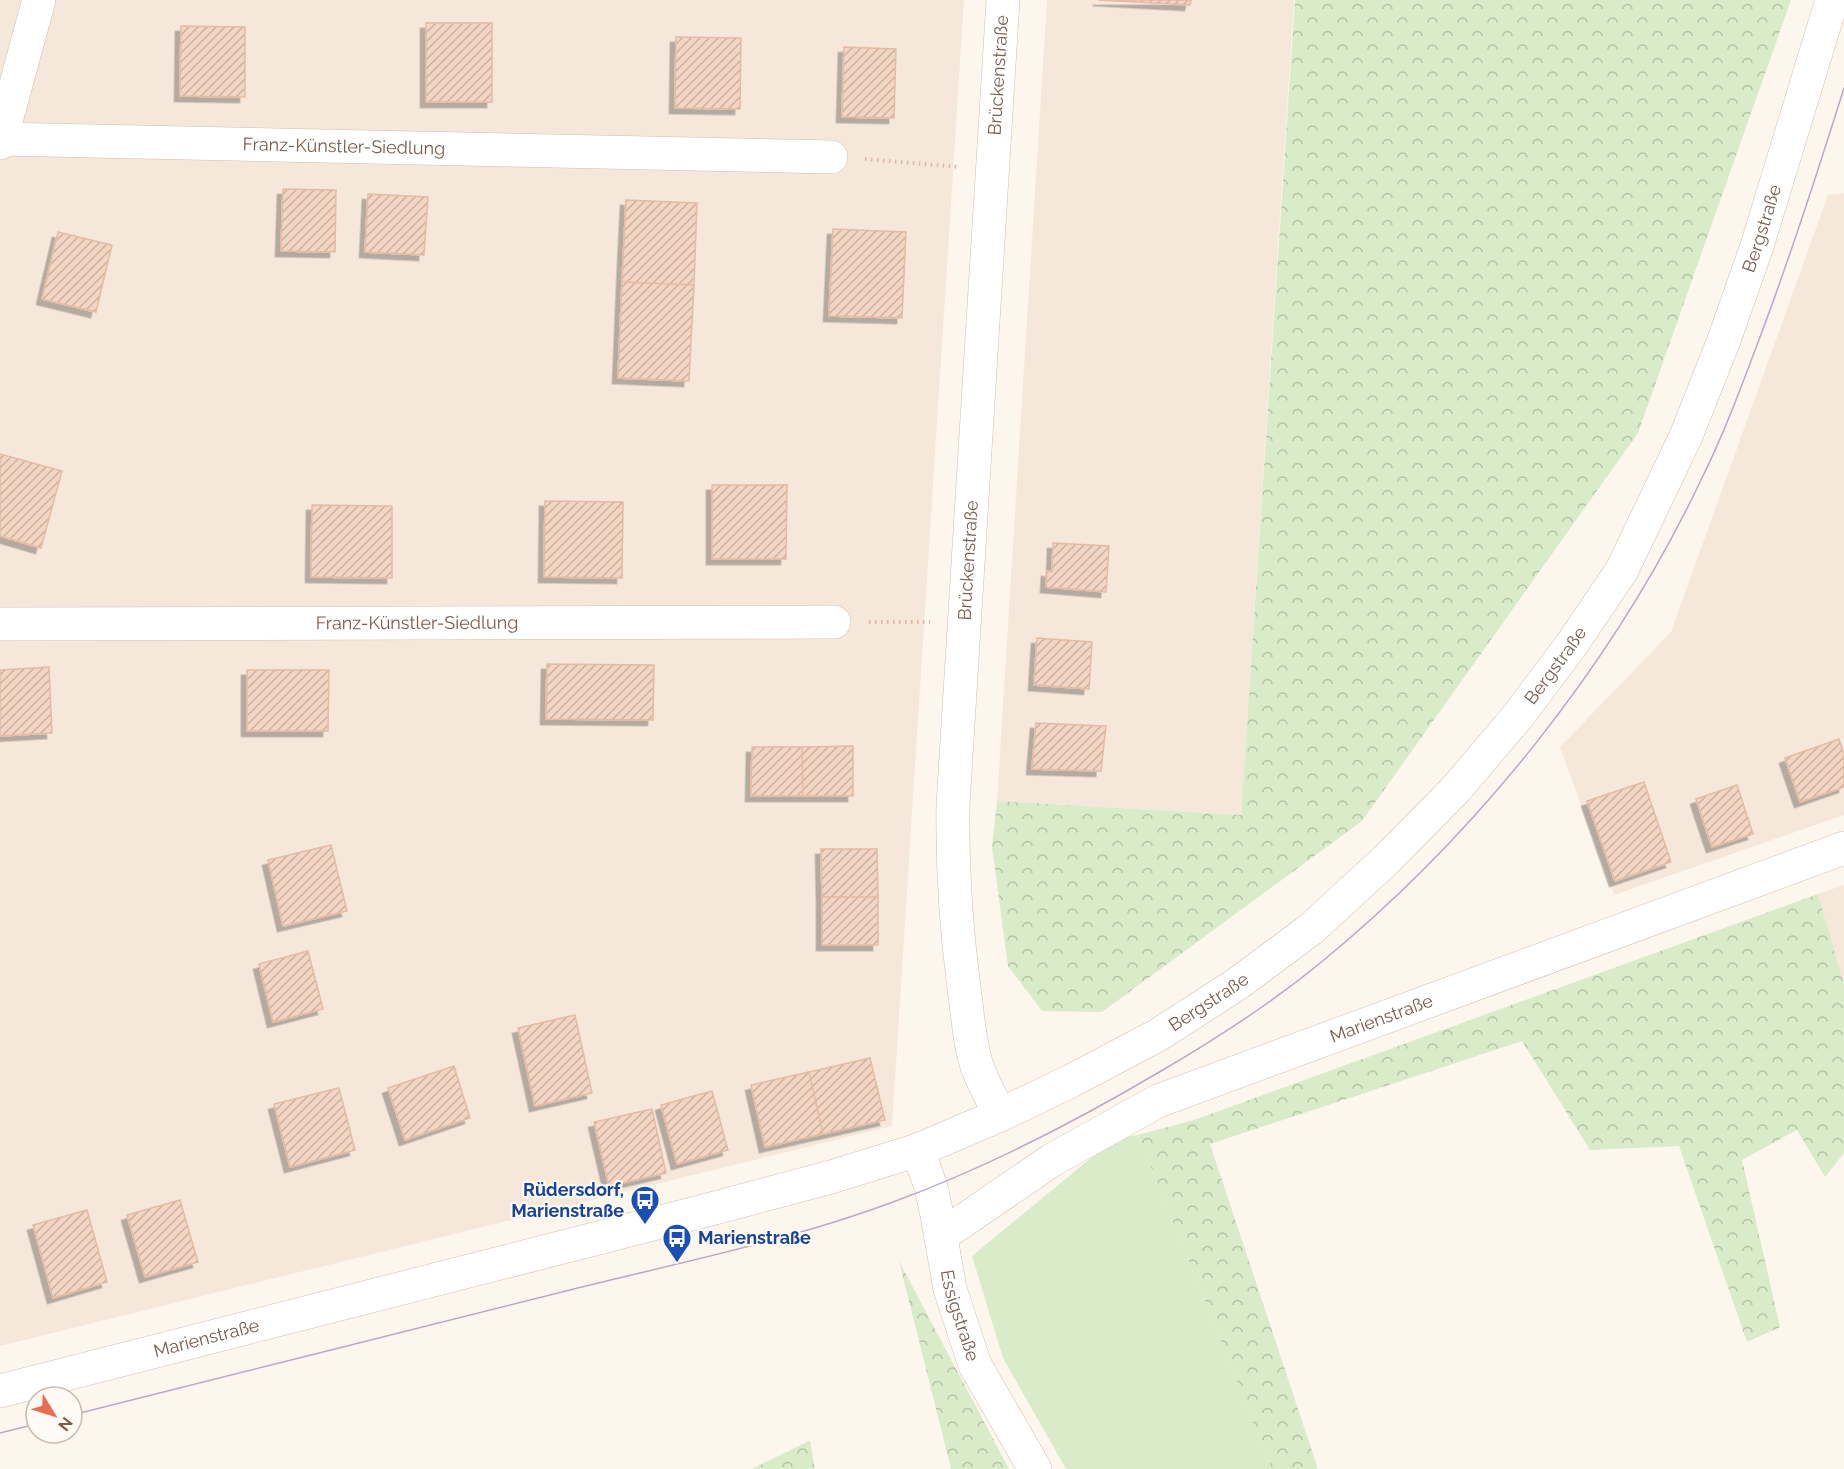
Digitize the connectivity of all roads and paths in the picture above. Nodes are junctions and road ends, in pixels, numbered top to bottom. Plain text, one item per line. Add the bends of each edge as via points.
1 (39, 0) edge
2 (1003, 0) edge
3 (1832, 0) edge
4 (0, 140) edge
5 (831, 157) joint
6 (993, 169) junction
7 (898, 621) dead end
8 (848, 622) joint
9 (0, 624) edge
10 (1844, 848) edge
11 (1000, 1115) junction
12 (918, 1150) junction
13 (940, 1236) junction
14 (0, 1391) edge
15 (1035, 1469) edge

1 - 4 street, Franz-Künstler-Siedlung
2 - 6 street, Brückenstraße
3 - 11 street, Bergstraße via 1757,246 1690,426 1622,570 1572,644 1456,789 1311,928 1237,984 1158,1035
4 - 5 street, Franz-Künstler-Siedlung
5 - 6 path
6 - 11 street, Brückenstraße via 953,844 959,953 972,1044 978,1068
7 - 8 path
8 - 9 street, Franz-Künstler-Siedlung
10 - 13 street, Marienstraße via 1158,1101 1052,1160
11 - 12 street, Marienstraße
12 - 13 street, Essigstraße via 931,1187
12 - 14 street, Marienstraße via 708,1210
13 - 15 street, Essigstraße via 950,1289 975,1365

